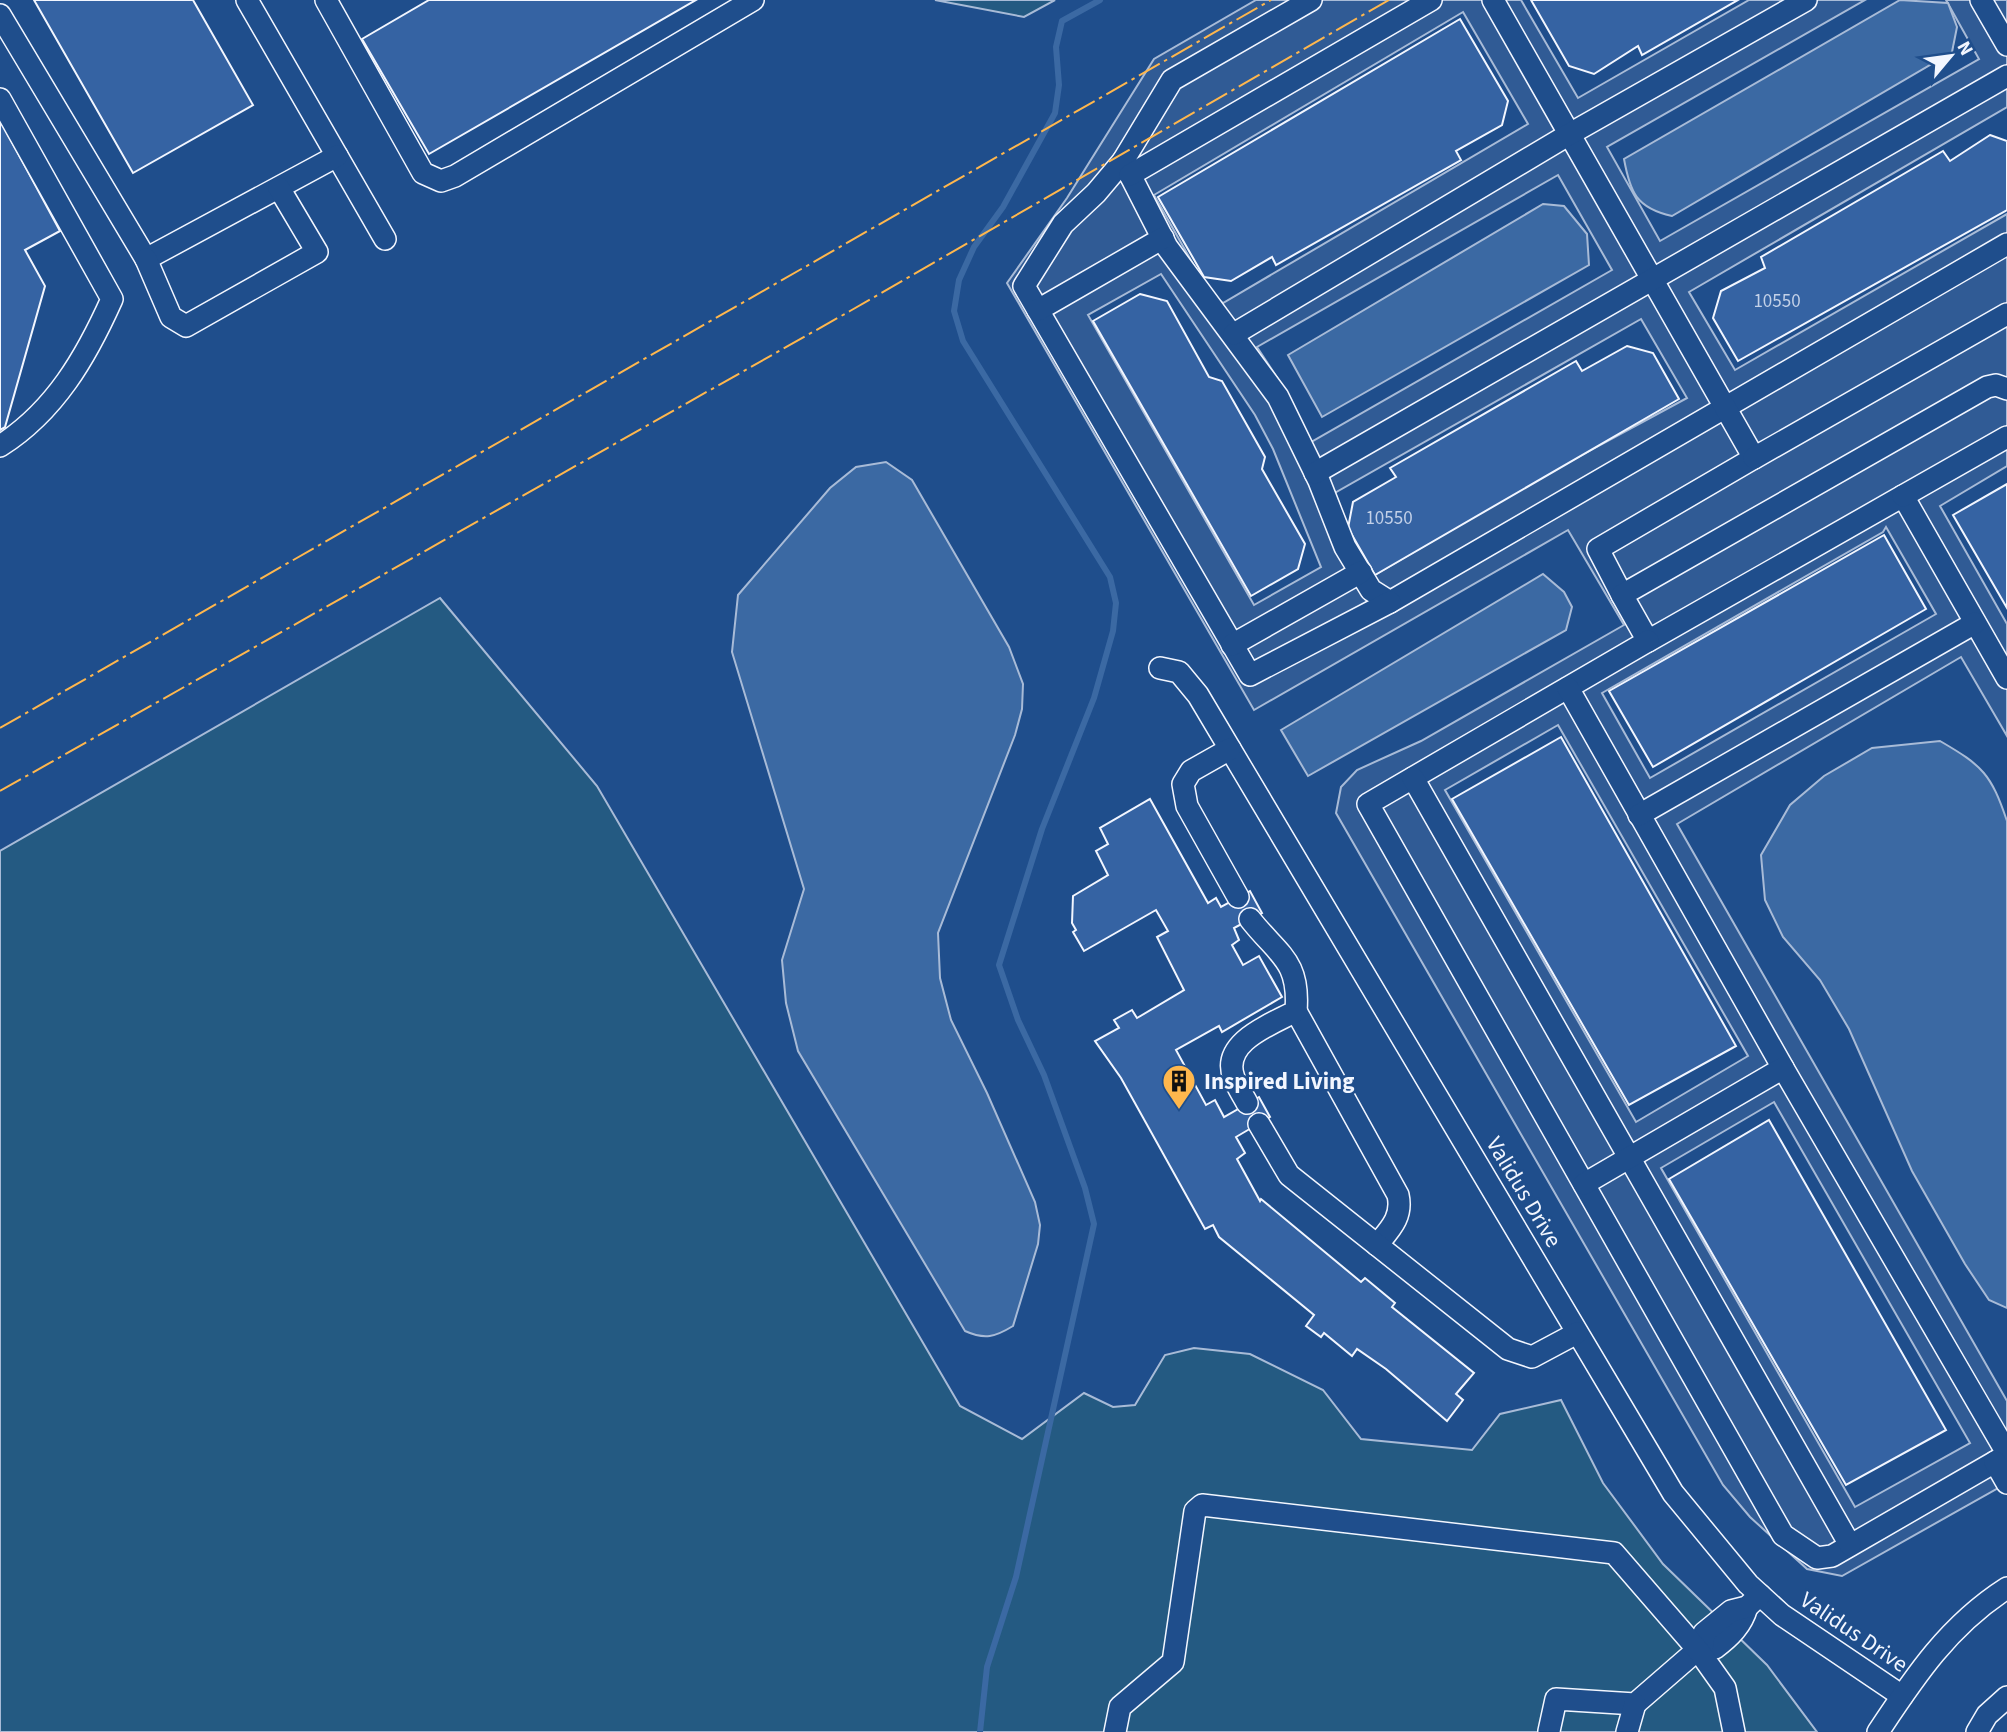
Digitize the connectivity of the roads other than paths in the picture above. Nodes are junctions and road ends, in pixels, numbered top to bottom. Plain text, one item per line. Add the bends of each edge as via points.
1 (247, 0) edge
2 (326, 0) edge
3 (753, 0) edge
4 (1311, 0) edge
5 (1430, 0) edge
6 (1493, 0) edge
7 (1806, 0) edge
8 (1980, 0) edge
9 (0, 15) edge
10 (2007, 45) edge
11 (2007, 76) edge
12 (0, 99) edge
13 (1568, 135) junction
14 (337, 156) junction
15 (1127, 168) junction
16 (279, 188) junction
17 (1163, 238) junction
18 (385, 239) dead end
19 (2007, 244) edge
20 (146, 259) junction
21 (1652, 281) junction
22 (1038, 310) junction
23 (2007, 314) edge
24 (1234, 334) junction
25 (2007, 389) edge
26 (1725, 408) junction
27 (2007, 437) edge
28 (0, 446) edge
29 (1754, 458) junction
30 (1315, 473) junction
31 (1903, 496) junction
32 (1361, 572) junction
33 (1622, 595) junction
34 (1390, 602) junction
35 (1975, 623) junction
36 (1648, 642) junction
37 (1232, 645) junction
38 (1160, 668) dead end
39 (2007, 678) edge
40 (1568, 688) junction
41 (1230, 749) junction
42 (1413, 778) junction
43 (1639, 815) junction
44 (1238, 897) dead end
45 (1250, 919) dead end
46 (1296, 1011) junction
47 (1783, 1068) junction
48 (1247, 1103) dead end
49 (1259, 1124) dead end
50 (1629, 1157) junction
51 (1584, 1184) junction
52 (1377, 1245) junction
53 (1577, 1333) junction
54 (2003, 1457) edge
55 (2007, 1483) edge
56 (1850, 1545) junction
57 (2007, 1588) edge
58 (1754, 1602) junction
59 (1701, 1647) junction
60 (1902, 1696) junction
61 (2007, 1697) edge
62 (1635, 1704) junction
63 (1549, 1731) edge
64 (1115, 1732) edge
65 (1627, 1732) edge
66 (1734, 1732) edge
67 (1878, 1732) edge
68 (1977, 1732) edge

1 - 14 street
2 - 3 street via 423,173 441,181
4 - 15 street via 1172,80
5 - 15 street
6 - 13 street
7 - 13 street
8 - 10 street
9 - 20 street
11 - 21 street
12 - 28 street via 112,299 92,343 59,395
13 - 21 street
13 - 24 street
14 - 16 street
14 - 18 street
15 - 17 street
15 - 22 street via 1063,224 1024,286
16 - 20 street
16 - 20 street via 317,251 186,326 171,317
17 - 22 street
17 - 24 street
19 - 26 street
21 - 26 street
21 - 30 street
22 - 37 street
23 - 29 street
24 - 30 street via 1278,397
25 - 33 street via 1987,387
26 - 29 street
26 - 34 street
27 - 31 street
29 - 33 street via 1598,549
30 - 32 street via 1345,547
31 - 35 street
31 - 36 street
32 - 34 street via 1371,590
32 - 37 street
33 - 36 street
34 - 37 street via 1250,675
35 - 39 street
35 - 43 street
36 - 40 street
38 - 41 street, Validus Drive via 1179,673 1198,695
40 - 42 street
40 - 43 street
41 - 44 street via 1191,771 1183,784 1187,806
41 - 53 street, Validus Drive
42 - 50 street
42 - 51 street via 1368,804
43 - 47 street
45 - 46 street via 1290,966 1298,985
46 - 48 street via 1236,1049 1233,1077
46 - 52 street via 1398,1195 1396,1221
47 - 50 street
47 - 54 street
49 - 52 street via 1289,1175
50 - 51 street
50 - 56 street
51 - 56 street via 1783,1535 1817,1558 1832,1556
52 - 53 street via 1519,1355 1541,1354
53 - 58 street, Validus Drive via 1673,1493
54 - 55 street
54 - 56 street
57 - 60 street via 1983,1604 1925,1661
58 - 59 street via 1731,1611 1704,1633
58 - 60 street, Validus Drive via 1782,1615
59 - 62 street
59 - 64 street via 1614,1553 1202,1505 1195,1511 1173,1662 1120,1707
59 - 66 street via 1725,1688
60 - 67 street
61 - 68 street
62 - 63 street via 1556,1699
62 - 65 street

